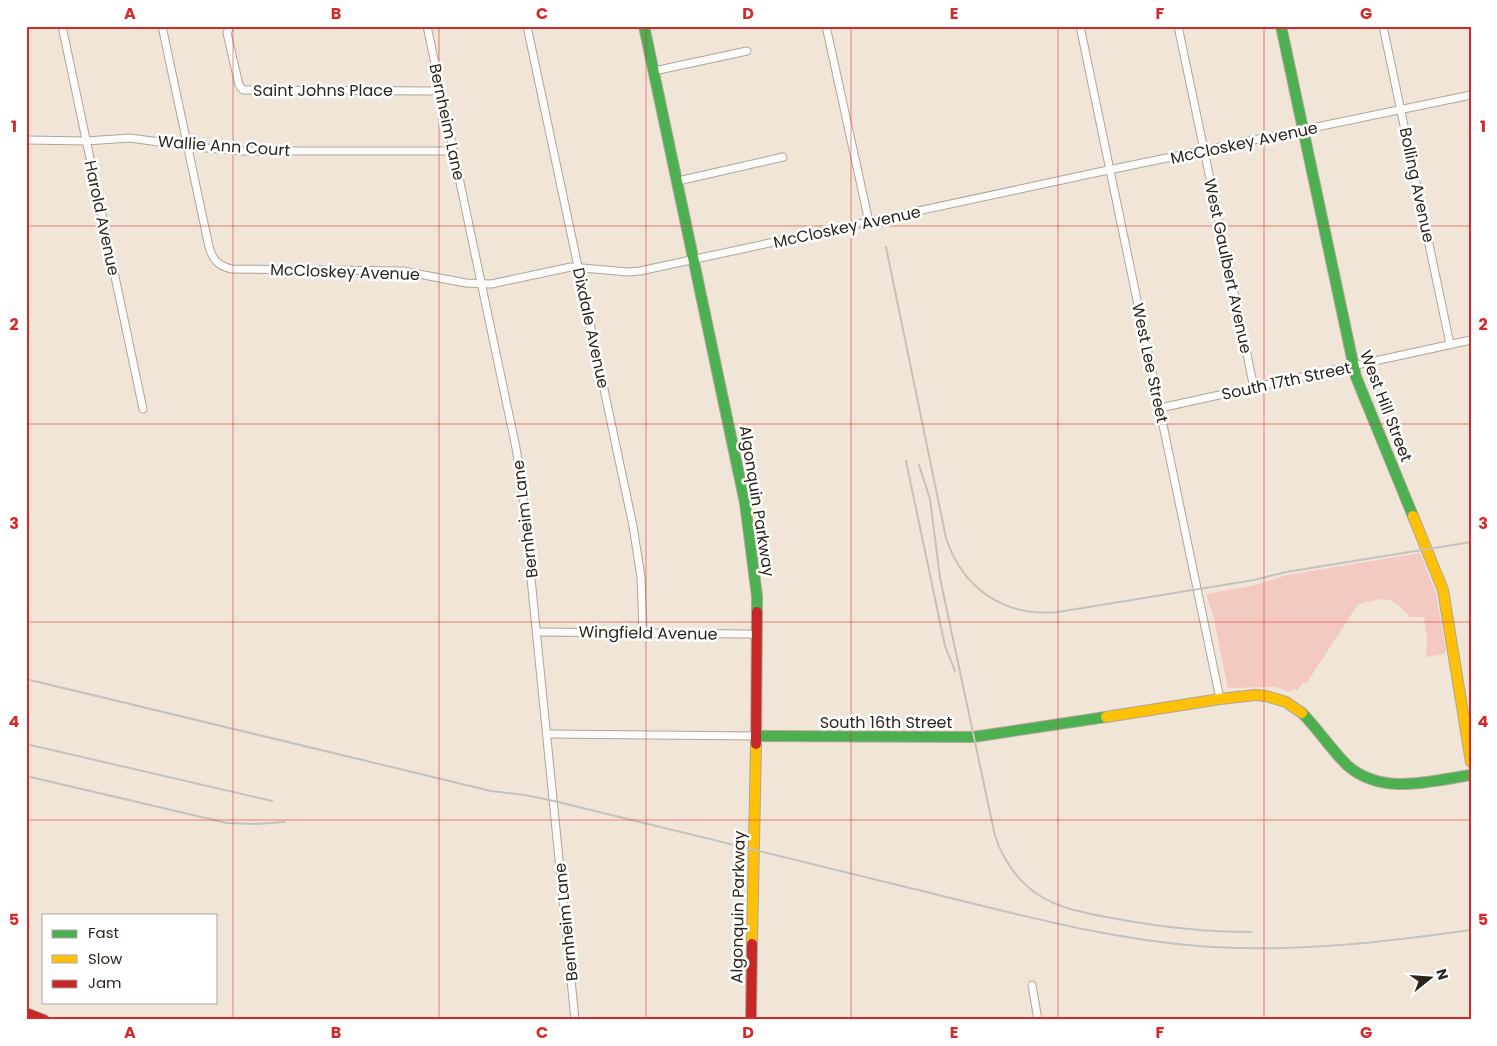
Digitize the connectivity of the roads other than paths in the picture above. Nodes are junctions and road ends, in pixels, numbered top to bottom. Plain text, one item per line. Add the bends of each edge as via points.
1 (62, 26) edge
2 (162, 26) edge
3 (230, 26) edge
4 (427, 26) edge
5 (527, 26) edge
6 (644, 26) edge
7 (826, 26) edge
8 (1080, 26) edge
9 (1178, 26) edge
10 (1281, 26) edge
11 (1384, 26) edge
12 (747, 51) dead end
13 (654, 71) junction
14 (440, 89) junction
15 (1471, 95) edge
16 (1401, 110) junction
17 (1303, 131) junction
18 (26, 140) edge
19 (86, 141) junction
20 (188, 146) junction
21 (452, 151) junction
22 (1204, 151) junction
23 (783, 157) dead end
24 (1110, 171) junction
25 (678, 182) junction
26 (869, 222) junction
27 (694, 259) junction
28 (578, 267) junction
29 (480, 284) junction
30 (1471, 340) edge
31 (1450, 344) junction
32 (1353, 366) junction
33 (1254, 388) junction
34 (1160, 408) junction
35 (143, 409) dead end
36 (537, 632) junction
37 (643, 632) junction
38 (758, 635) junction
39 (1220, 699) junction
40 (548, 734) junction
41 (757, 736) junction
42 (1471, 762) edge
43 (1471, 775) edge
44 (1032, 984) dead end
45 (26, 1012) edge
46 (44, 1020) edge
47 (576, 1020) edge
48 (751, 1020) edge
49 (1038, 1020) edge

1 - 19 street, Harold Avenue
2 - 20 street
3 - 14 street, Saint Johns Place via 228,33 239,85 243,90
4 - 14 street, Bernheim Lane
5 - 28 street, Dixdale Avenue
6 - 13 street, Algonquin Parkway
7 - 26 street
8 - 24 street, West Lee Street
9 - 22 street, West Gaulbert Avenue
10 - 17 street, West Hill Street
11 - 16 street, Bolling Avenue
12 - 13 street
13 - 25 street, Algonquin Parkway
14 - 21 street, Bernheim Lane
15 - 16 street, McCloskey Avenue
16 - 17 street, McCloskey Avenue
16 - 31 street, Bolling Avenue
17 - 22 street, McCloskey Avenue
17 - 32 street, West Hill Street
18 - 19 street, Wallie Ann Court
19 - 20 street, Wallie Ann Court via 130,138
19 - 35 street, Harold Avenue
20 - 21 street, Wallie Ann Court via 243,150
20 - 29 street, McCloskey Avenue via 209,246 219,265 232,269 403,271
21 - 29 street, Bernheim Lane
22 - 24 street, McCloskey Avenue
22 - 33 street, West Gaulbert Avenue
23 - 25 street
24 - 26 street, McCloskey Avenue
24 - 34 street, West Lee Street
25 - 27 street, Algonquin Parkway
26 - 27 street, McCloskey Avenue
27 - 28 street, McCloskey Avenue via 628,272
27 - 38 street, Algonquin Parkway via 746,503
28 - 29 street, McCloskey Avenue
28 - 37 street, Dixdale Avenue via 633,526 641,577
29 - 36 street, Bernheim Lane via 516,448
30 - 31 street, South 17th Street
31 - 32 street, South 17th Street
32 - 33 street, South 17th Street
32 - 42 street, West Hill Street via 1442,590
33 - 34 street, South 17th Street
34 - 39 street, West Lee Street
36 - 37 street, Wingfield Avenue
36 - 40 street, Bernheim Lane
37 - 38 street, Wingfield Avenue
38 - 41 street, Algonquin Parkway
39 - 41 street, South 16th Street via 973,737
39 - 43 street, South 16th Street via 1264,696 1293,705 1313,722 1342,760 1374,780 1412,784
40 - 41 street, South 16th Street
40 - 47 street, Bernheim Lane
41 - 48 street, Algonquin Parkway
44 - 49 street
45 - 46 street

